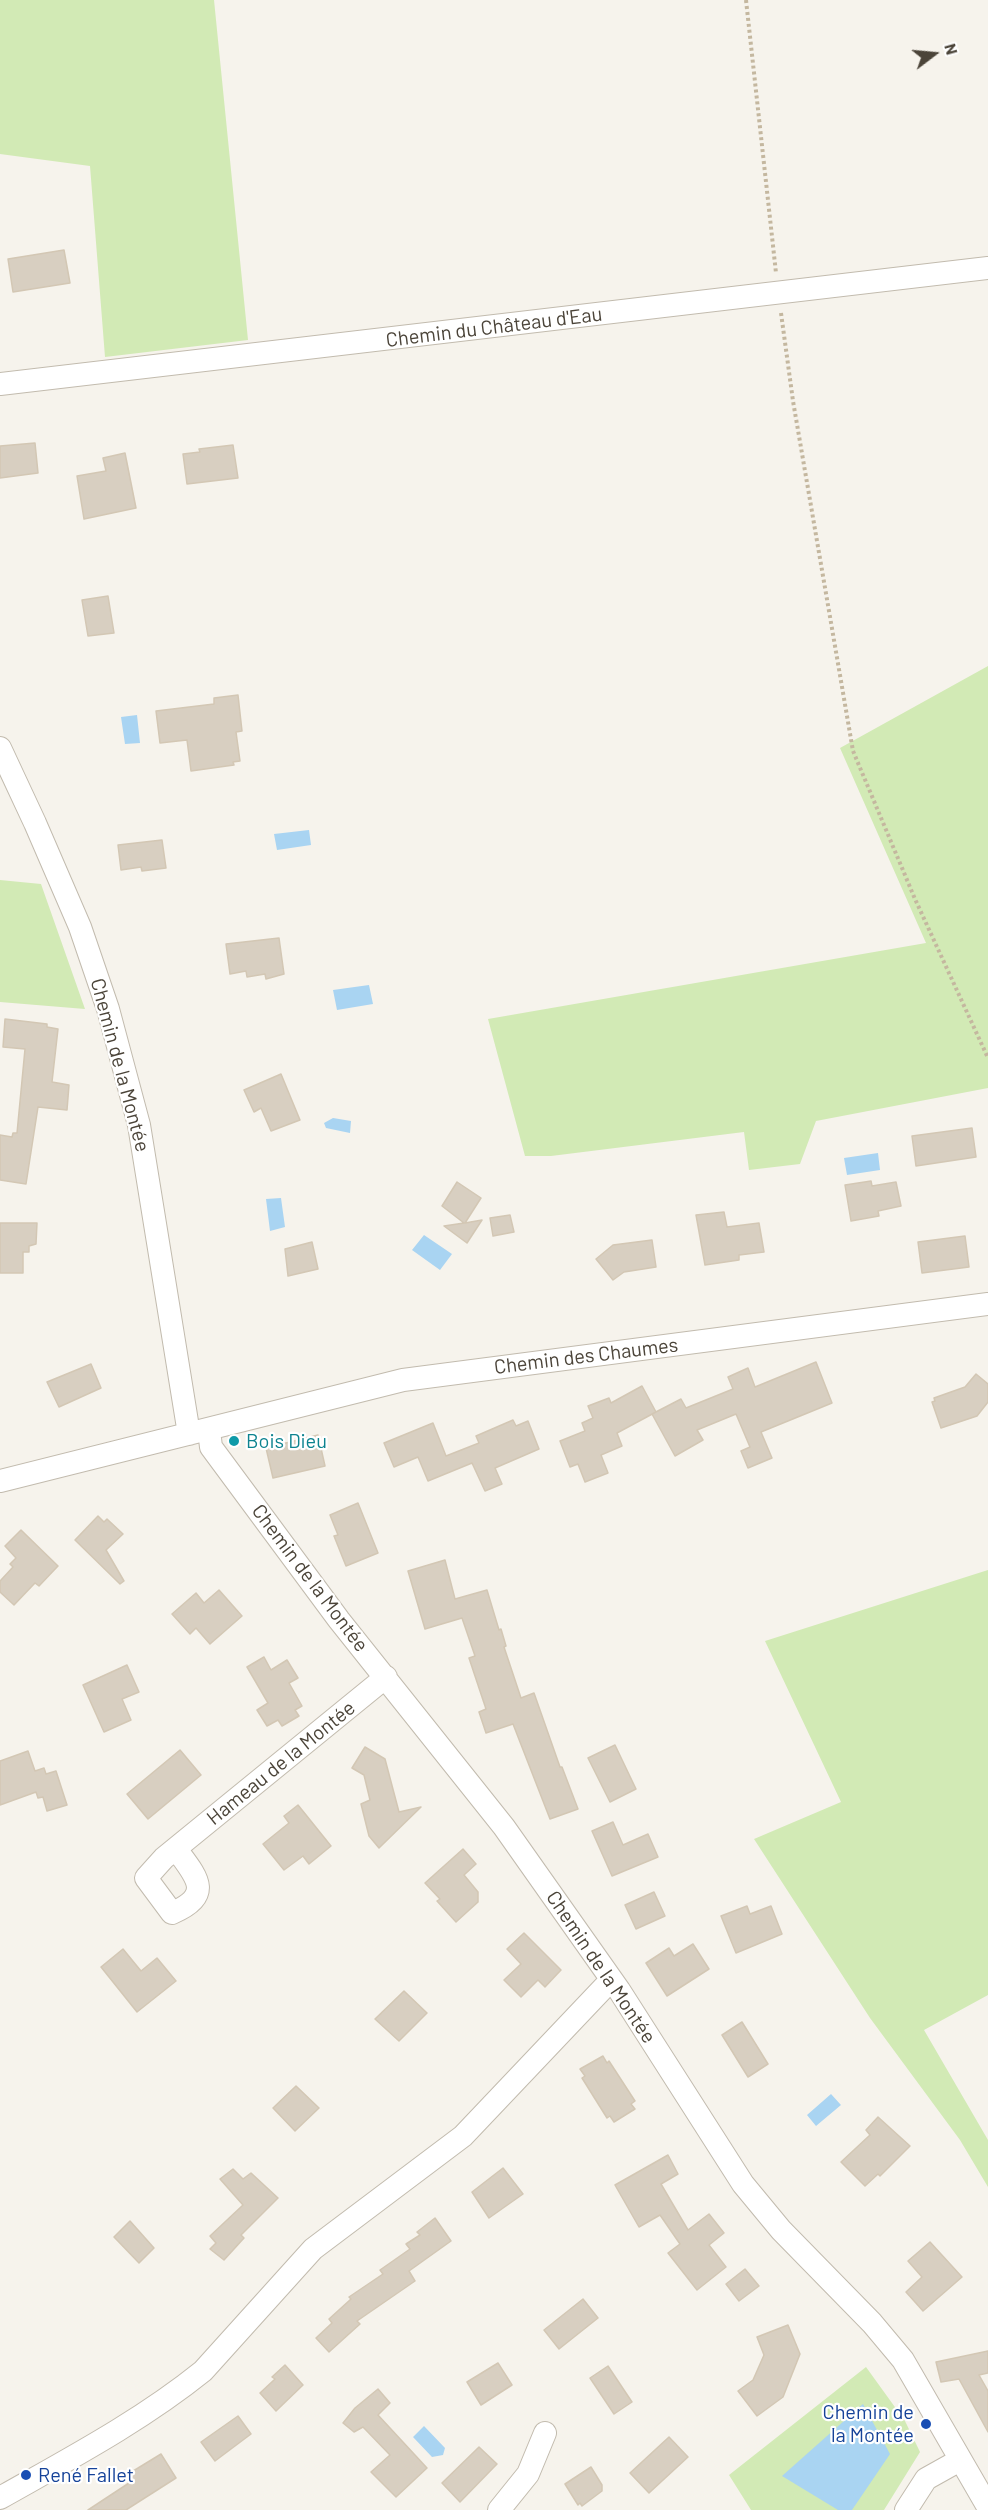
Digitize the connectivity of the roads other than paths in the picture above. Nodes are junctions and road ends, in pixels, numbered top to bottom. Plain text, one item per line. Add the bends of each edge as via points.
1 (988, 268) edge
2 (0, 384) edge
3 (0, 748) edge
4 (988, 1304) edge
5 (199, 1432) junction
6 (0, 1481) edge
7 (386, 1677) junction
8 (176, 1849) dead end
9 (611, 1980) junction
10 (545, 2433) dead end
11 (960, 2460) junction
12 (0, 2498) edge
13 (988, 2507) edge
14 (499, 2510) edge
15 (906, 2510) edge

1 - 2 street, Chemin du Château d'Eau
3 - 5 street, Chemin de la Montée via 80,927 108,1009 139,1125
4 - 5 street, Chemin des Chaumes via 403,1380
5 - 6 street, Chemin des Chaumes
5 - 7 street, Chemin de la Montée
7 - 8 street, Hameau de la Montée
7 - 9 street, Chemin de la Montée via 497,1818
9 - 11 street, Chemin de la Montée via 743,2184 903,2360
9 - 12 street via 463,2136 313,2249 203,2371 81,2452
10 - 14 street via 528,2474
11 - 13 street, Chemin de la Montée
11 - 15 street via 926,2479

